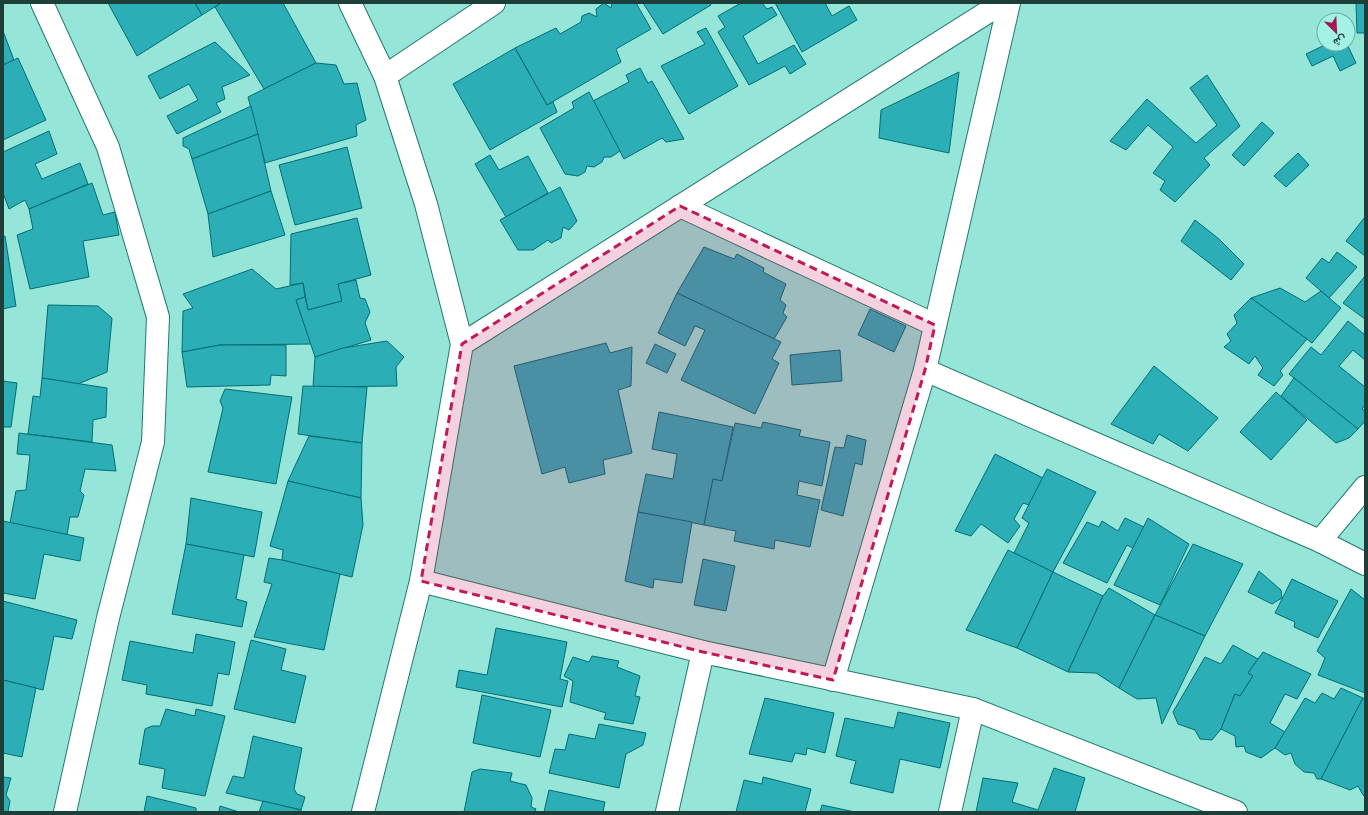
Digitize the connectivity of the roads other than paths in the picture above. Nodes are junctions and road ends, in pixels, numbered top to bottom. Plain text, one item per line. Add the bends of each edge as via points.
1 (42, 3) edge
2 (350, 3) edge
3 (494, 3) edge
4 (1002, 3) edge
5 (1009, 3) edge
6 (385, 76) junction
7 (680, 206) junction
8 (935, 325) junction
9 (462, 344) junction
10 (925, 370) junction
11 (1365, 488) edge
12 (1320, 541) junction
13 (1365, 564) edge
14 (422, 581) junction
15 (703, 652) junction
16 (833, 680) junction
17 (973, 709) junction
18 (65, 812) edge
19 (363, 812) edge
20 (667, 812) edge
21 (950, 812) edge
22 (1236, 812) edge

1 - 18 street via 108,147 158,317 153,442 108,618
2 - 6 street
3 - 6 street
4 - 7 street
5 - 8 street
6 - 9 street via 426,204
7 - 8 street
7 - 9 street
8 - 10 street
9 - 14 street
10 - 12 street
10 - 16 street
11 - 12 street
12 - 13 street
14 - 15 street
14 - 19 street
15 - 16 street
15 - 20 street
16 - 17 street
17 - 21 street
17 - 22 street

